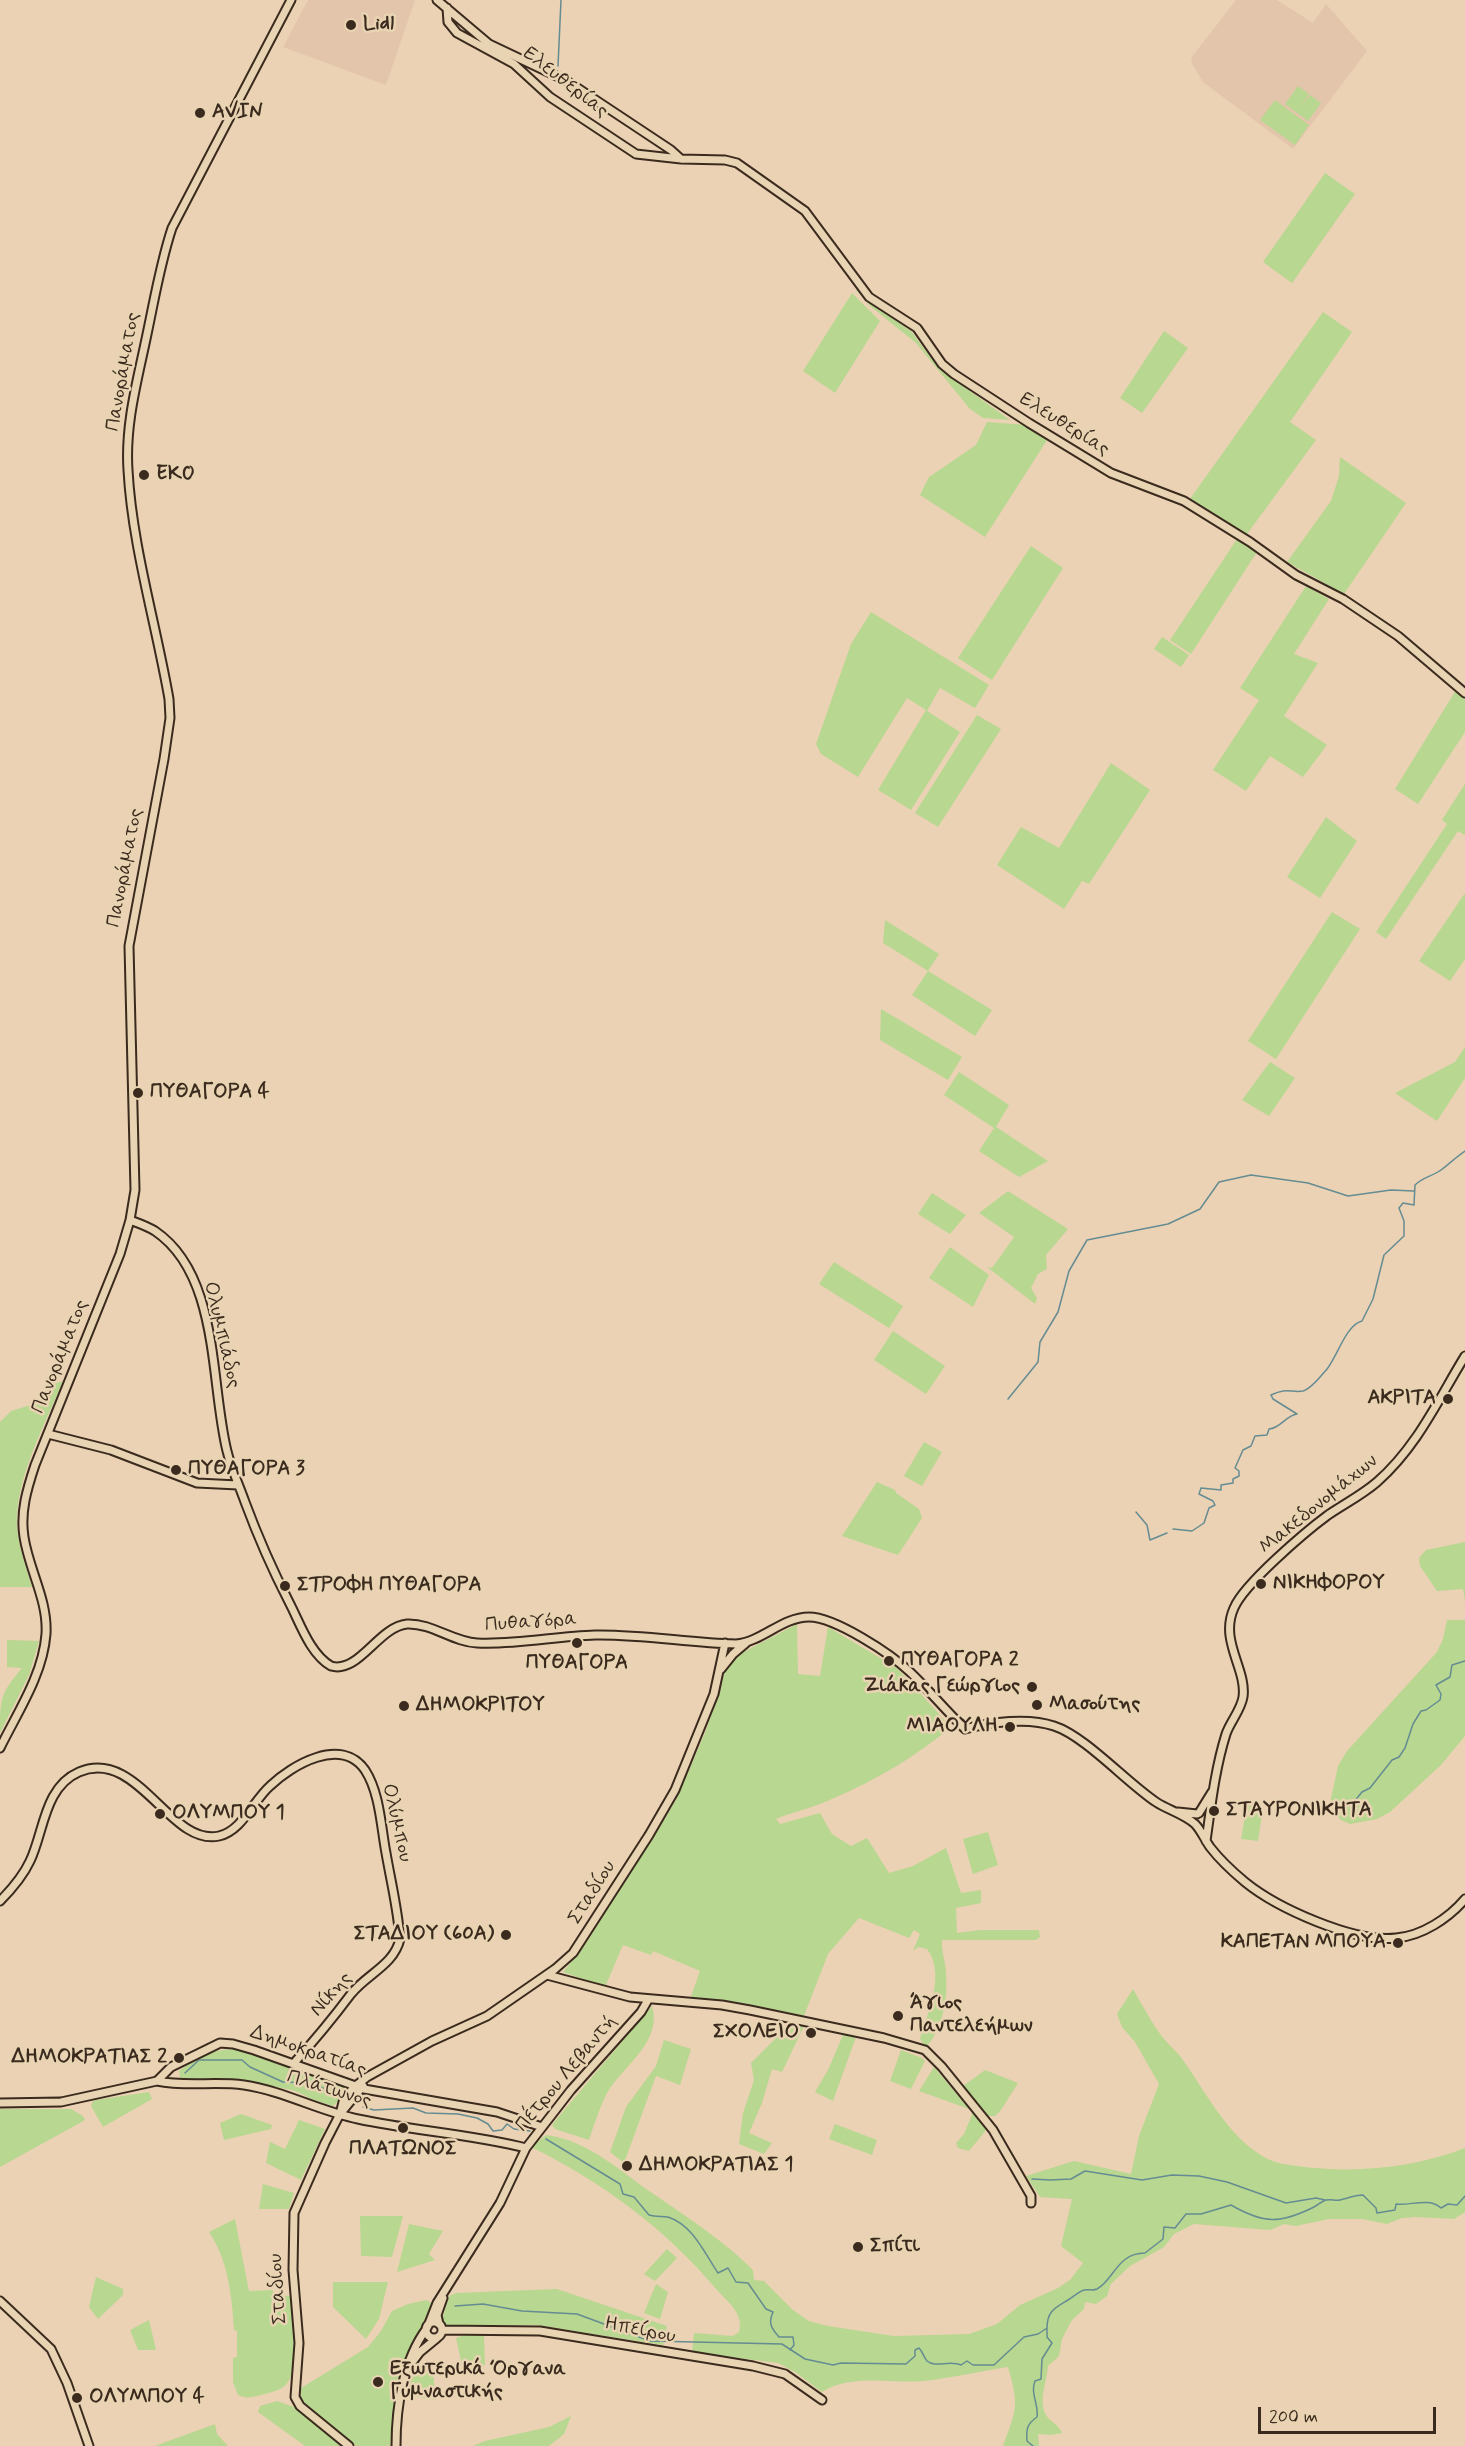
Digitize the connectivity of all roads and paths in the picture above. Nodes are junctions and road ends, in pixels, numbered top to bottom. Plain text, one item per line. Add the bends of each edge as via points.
1 (291, 0) edge
2 (437, 0) edge
3 (447, 8) junction
4 (681, 159) junction
5 (1465, 693) edge
6 (130, 1220) junction
7 (1465, 1356) edge
8 (48, 1434) junction
9 (238, 1485) junction
10 (725, 1643) junction
11 (746, 1643) junction
12 (718, 1674) junction
13 (0, 1749) edge
14 (1213, 1790) junction
15 (1175, 1811) junction
16 (1198, 1813) junction
17 (1208, 1822) junction
18 (1195, 1825) junction
19 (1206, 1841) junction
20 (1465, 1899) edge
21 (0, 1901) edge
22 (398, 1951) joint
23 (547, 1975) junction
24 (648, 2000) junction
25 (294, 2063) junction
26 (157, 2081) junction
27 (358, 2087) junction
28 (0, 2103) edge
29 (340, 2114) junction
30 (542, 2127) junction
31 (526, 2148) junction
32 (1031, 2202) dead end
33 (443, 2297) junction
34 (0, 2301) edge
35 (428, 2327) junction
36 (440, 2327) junction
37 (437, 2338) junction
38 (406, 2374) junction
39 (822, 2400) dead end
40 (89, 2446) edge
41 (349, 2446) edge
42 (396, 2446) edge

1 - 6 street, Πανοράματος via 172,228 130,418 131,499 170,718 129,946 136,1164
2 - 3 street, Ελευθερίας
3 - 4 street, Ελευθερίας via 489,44 567,81
3 - 4 street, Ελευθερίας via 448,22 454,30 514,64 550,97 605,135 640,156
4 - 5 street, Ελευθερίας via 737,163 807,213 869,297 917,328 942,364 954,374 1111,473 1184,501 1296,574 1343,599 1398,636
6 - 8 street, Πανοράματος
6 - 9 street, Ολυμπιάδος via 153,1229 167,1241 194,1282 208,1336 227,1452
7 - 14 street, Μακεδονομάχων via 1417,1437 1389,1470 1281,1555 1234,1608 1230,1645 1244,1696 1227,1731
8 - 9 street via 111,1450 192,1481
8 - 13 street, Πανοράματος via 28,1488 23,1521 26,1546 44,1606 45,1646 37,1673
9 - 10 street, Πυθαγόρα via 261,1545 296,1616 318,1655 333,1667 346,1666 390,1630 411,1624 478,1643 610,1635
10 - 11 street, Πυθαγόρα
10 - 12 street, Σταδίου
11 - 12 street
11 - 15 street, Πυθαγόρα via 794,1619 828,1620 896,1660 965,1729 1018,1722 1053,1725 1071,1734 1155,1801
12 - 23 street, Σταδίου via 697,1738 664,1811 580,1943
14 - 16 street, Μακεδονομάχων
14 - 17 street, Μακεδονομάχων
15 - 16 street
15 - 18 street
16 - 17 street via 1205,1814
16 - 18 street
17 - 18 street via 1202,1828
17 - 19 street, Μακεδονομάχων
18 - 19 street
19 - 20 street via 1245,1882 1275,1902 1317,1922 1373,1937 1393,1939 1415,1934
21 - 22 street, Ολύμπου via 29,1864 53,1796 77,1773 97,1769 123,1775 194,1834 212,1837 234,1829 268,1787 284,1774 305,1761 328,1754 356,1761 371,1782 399,1924
22 - 25 street, Νίκης via 352,1992
23 - 24 street via 607,1993
23 - 27 street, Σταδίου via 487,2016 432,2041
24 - 30 street, Πέτρου Λεβαντή
24 - 32 street via 730,2006 925,2050 993,2130
25 - 26 street, Δημοκρατίας via 220,2043 171,2067
25 - 27 street, Δημοκρατίας
26 - 28 street, Δημοκρατίας via 61,2102
26 - 29 street, Πλάτωνος via 241,2084
27 - 29 street, Σταδίου
27 - 30 street, Δημοκρατίας via 497,2112
29 - 31 street, Πλάτωνος
29 - 41 street, Σταδίου via 294,2213 293,2270 299,2322 295,2397 297,2404
30 - 31 street, Πέτρου Λεβαντή
31 - 33 street, Πέτρου Λεβαντή via 500,2203
33 - 35 street, Πέτρου Λεβαντή via 435,2306
33 - 36 street, Πέτρου Λεβαντή via 437,2315
34 - 40 street via 51,2349
35 - 36 street, Ηπείρου via 434,2323
35 - 37 street via 429,2336
35 - 38 street, Πέτρου Λεβαντή
36 - 37 street
36 - 39 street, Ηπείρου via 540,2331 753,2366 785,2374
37 - 38 street via 420,2352
38 - 42 street, Πέτρου Λεβαντή

